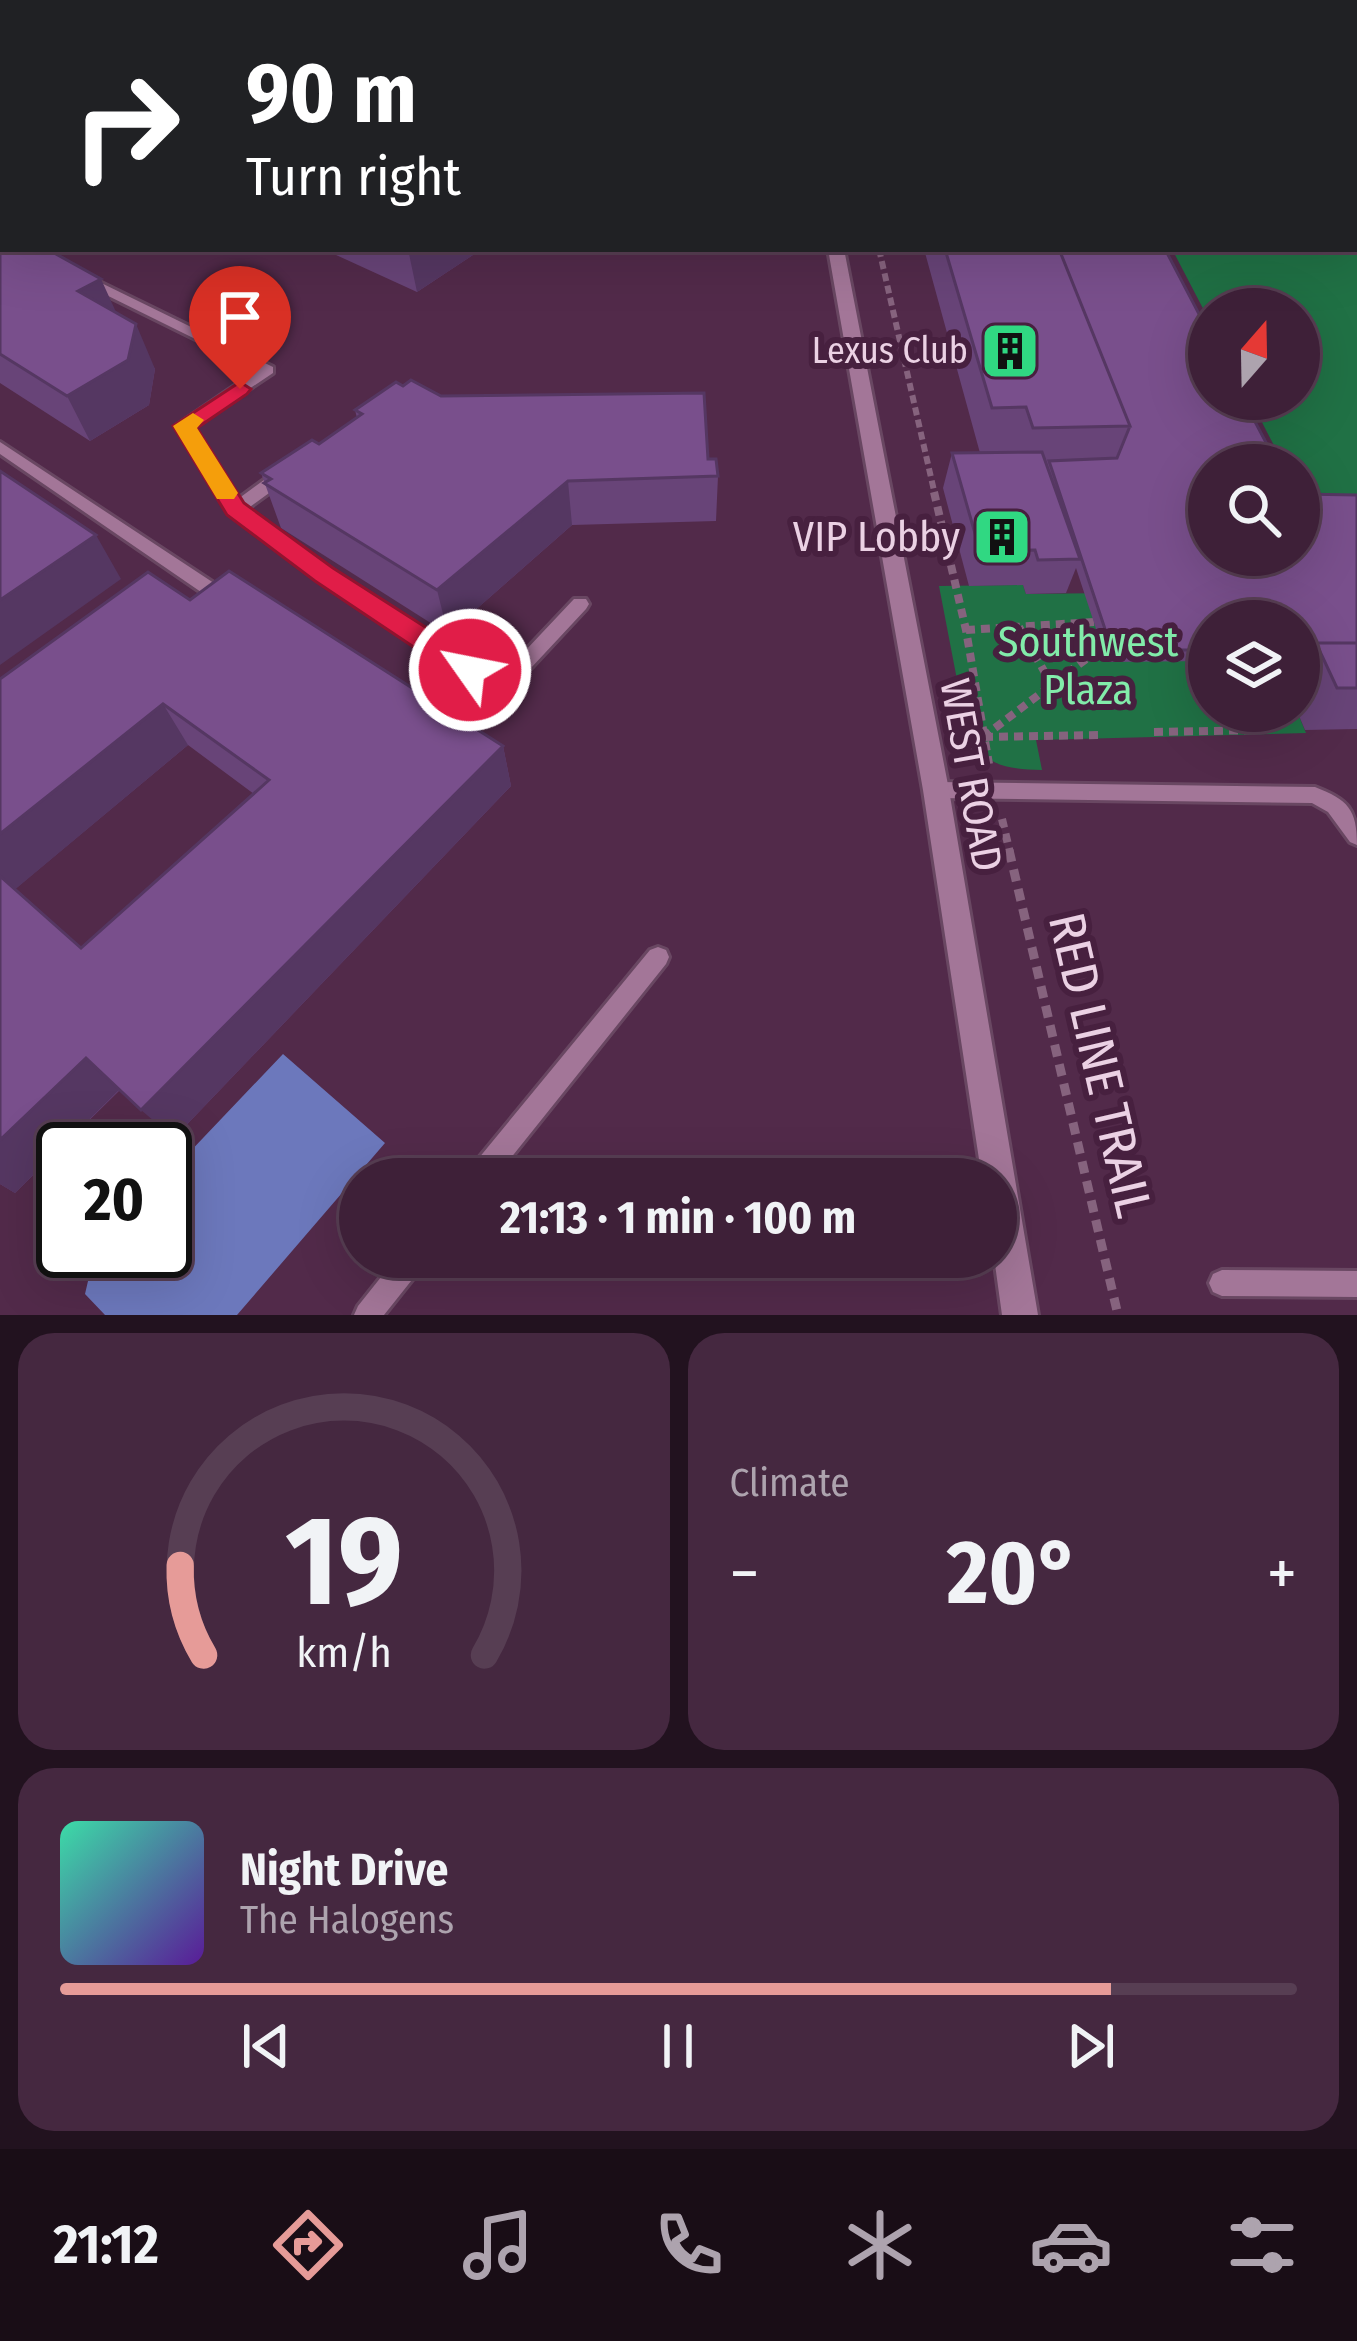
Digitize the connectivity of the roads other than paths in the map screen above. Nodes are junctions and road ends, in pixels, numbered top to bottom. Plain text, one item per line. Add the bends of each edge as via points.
1 (837, 252) edge
2 (68, 270) edge
3 (0, 447) edge
4 (292, 468) edge
5 (236, 509) junction
6 (185, 572) junction
7 (167, 586) edge
8 (223, 598) edge
9 (580, 604) dead end
10 (936, 790) junction
11 (1357, 836) edge
12 (658, 957) dead end
13 (495, 1158) edge
14 (397, 1278) edge
15 (1222, 1283) dead end
16 (1357, 1284) edge
17 (367, 1315) edge
18 (1020, 1315) edge

1 - 10 street, WEST ROAD
2 - 5 lane via 268,370 184,426
3 - 6 lane
4 - 5 lane
5 - 9 lane via 470,670 511,678
6 - 7 lane
6 - 8 lane
10 - 11 lane via 1315,795 1335,806
10 - 18 street, WEST ROAD
12 - 13 lane
14 - 17 lane
15 - 16 lane

